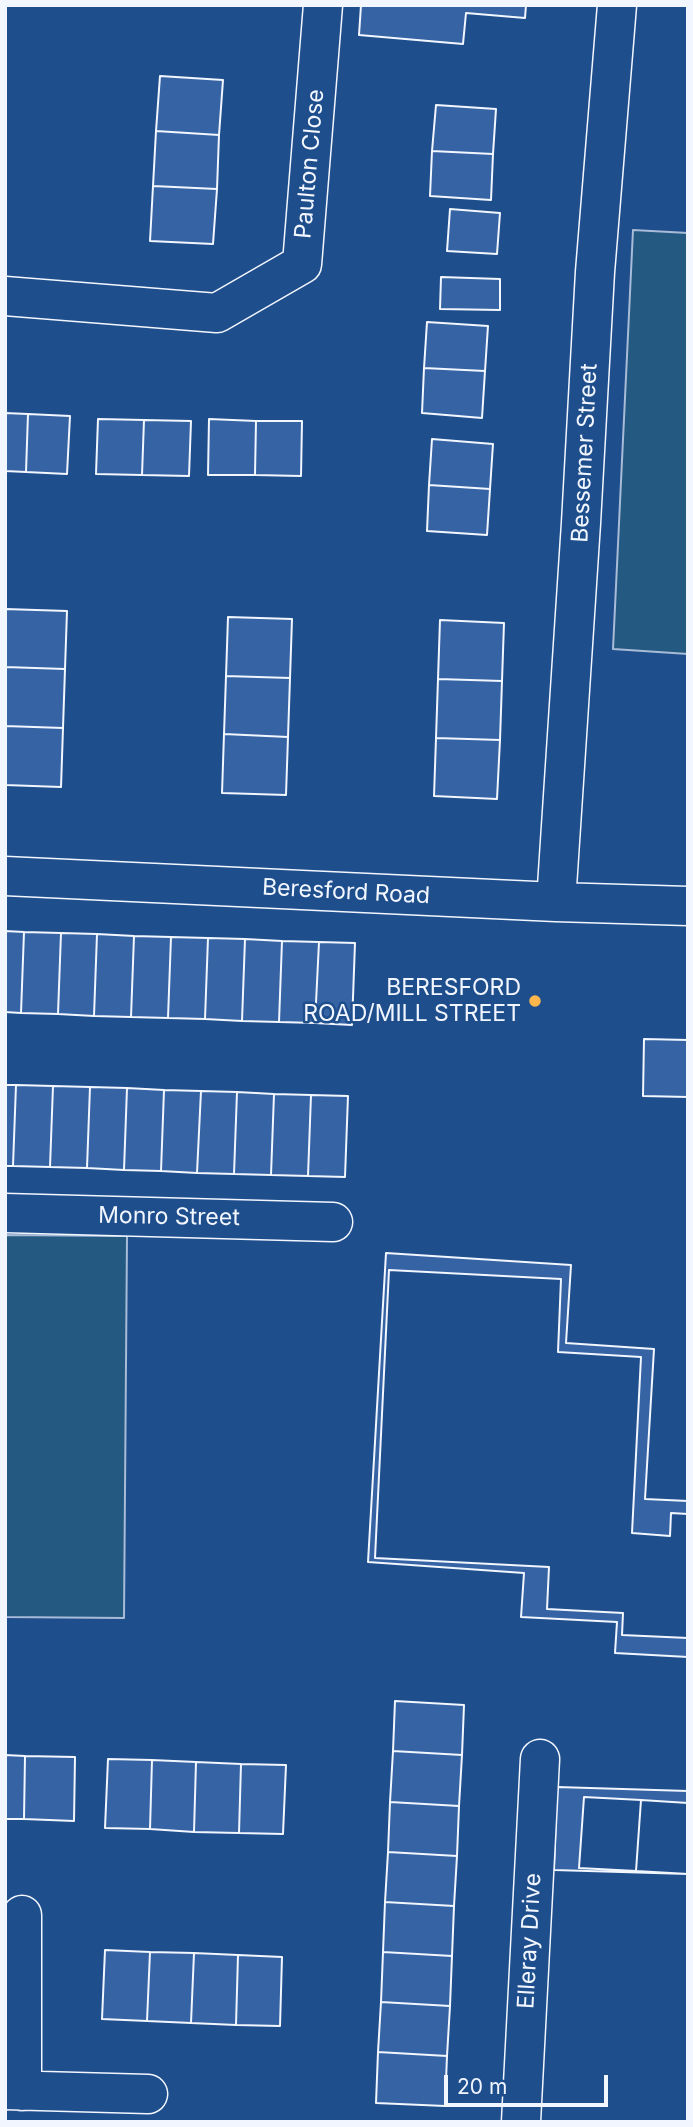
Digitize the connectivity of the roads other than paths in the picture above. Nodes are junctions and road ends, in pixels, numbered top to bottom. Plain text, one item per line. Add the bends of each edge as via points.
1 (323, 5) edge
2 (617, 5) edge
3 (5, 296) edge
4 (5, 876) edge
5 (556, 902) junction
6 (688, 906) edge
7 (5, 1213) edge
8 (333, 1222) dead end
9 (540, 1759) dead end
10 (22, 1915) dead end
11 (14, 2090) edge
12 (148, 2094) dead end
13 (521, 2122) edge

1 - 3 street, Paulton Close via 302,264 217,313
2 - 5 street, Bessemer Street via 595,272
4 - 5 street, Beresford Road
5 - 6 street, Beresford Road
7 - 8 street, Monro Street
9 - 13 street, Elleray Drive
10 - 11 street
11 - 12 street

